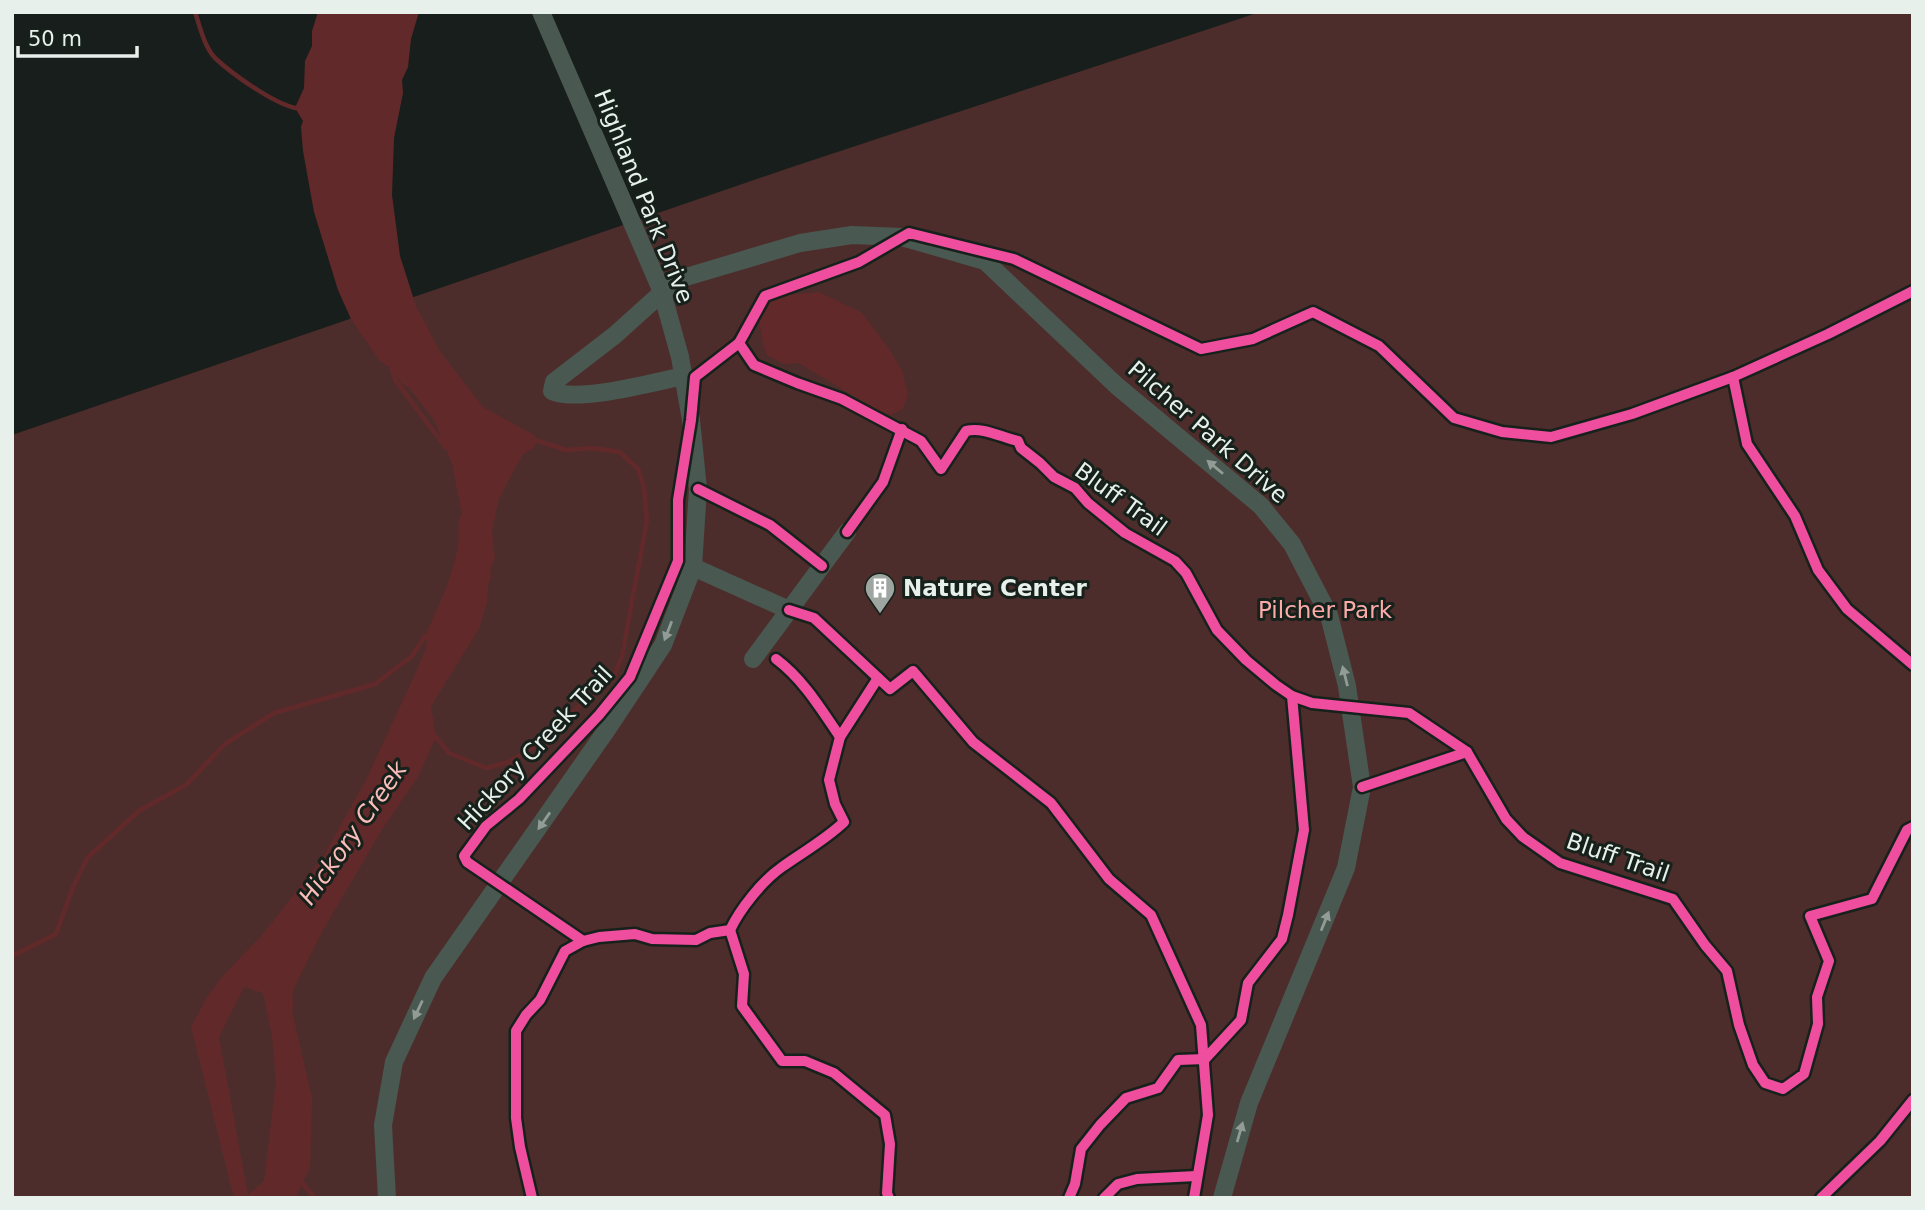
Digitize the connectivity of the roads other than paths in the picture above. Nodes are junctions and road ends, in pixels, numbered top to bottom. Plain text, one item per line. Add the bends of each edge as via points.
1 (541, 12) edge
2 (662, 292) junction
3 (684, 376) junction
4 (847, 532) dead end
5 (693, 567) junction
6 (789, 610) junction
7 (753, 659) dead end
8 (387, 1198) edge
9 (1222, 1198) edge

1 - 2 street, Highland Park Drive
2 - 3 street, Highland Park Drive
2 - 3 street, Pilcher Park Drive via 554,382 552,391 561,395 599,392
9 -> 2 street, Pilcher Park Drive via 1249,1103 1346,868 1362,787 1347,686 1329,615 1292,544 1261,506 1117,386 985,261 902,237 852,235 800,243 726,265 676,280
3 - 5 street, Highland Park Drive via 698,489
4 - 6 street
5 - 6 street
5 -> 8 street, Highland Park Drive via 663,645 433,978 394,1062 383,1125
6 - 7 street

